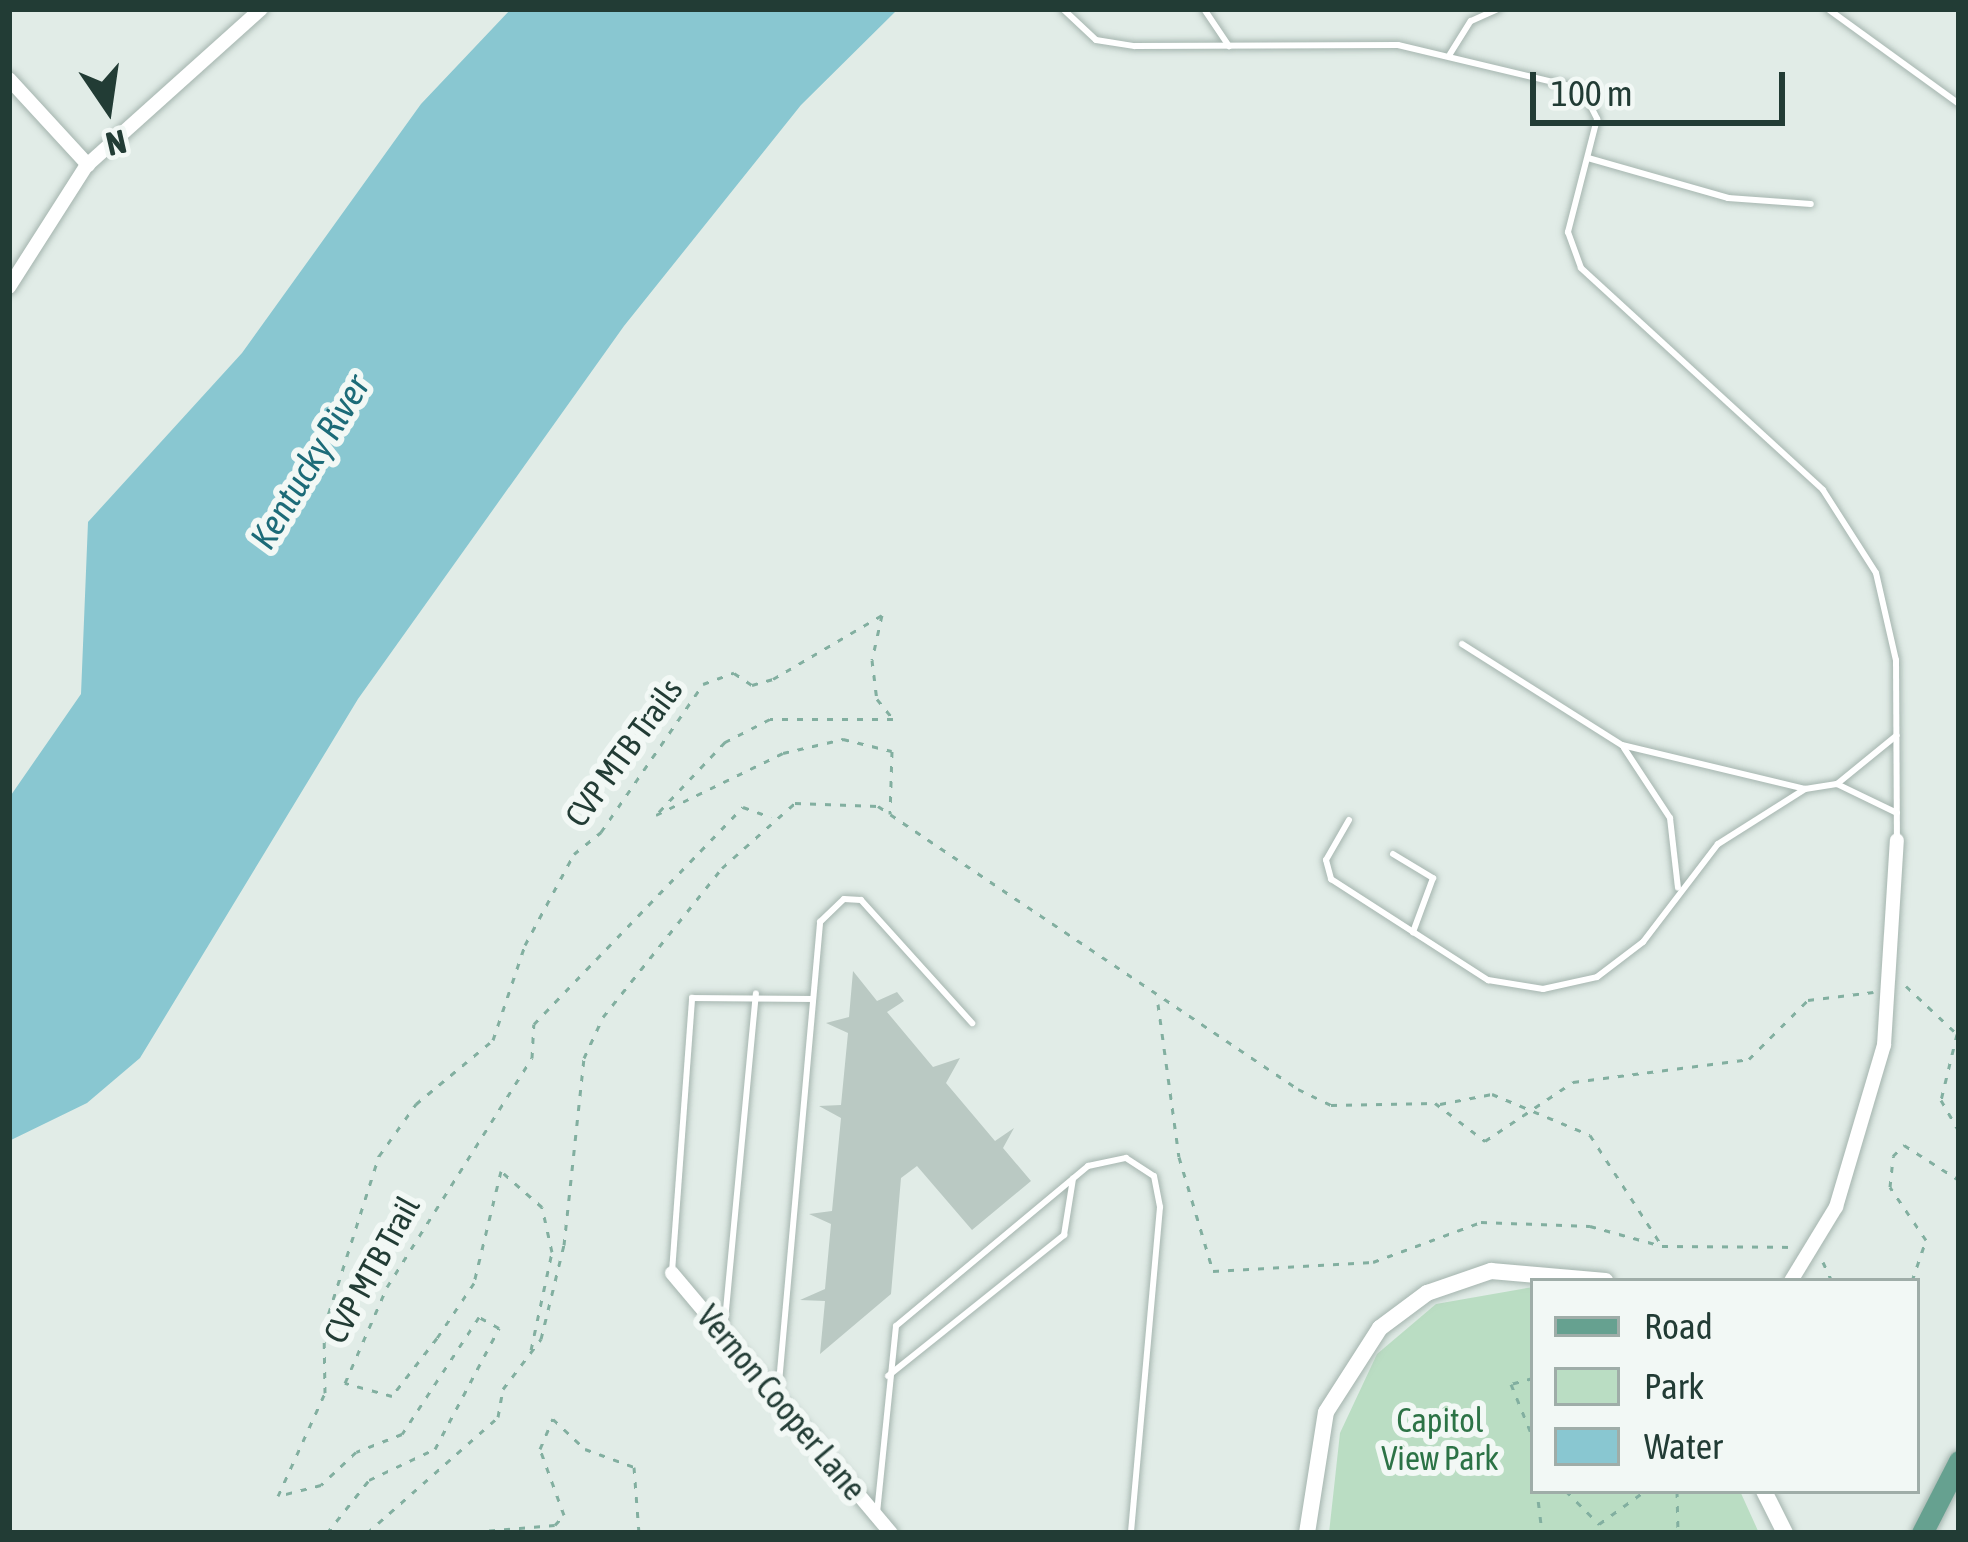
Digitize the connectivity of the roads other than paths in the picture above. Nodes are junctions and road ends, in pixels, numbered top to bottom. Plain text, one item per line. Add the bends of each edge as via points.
1 (262, 9) edge
2 (1063, 9) edge
3 (1204, 9) edge
4 (1498, 9) edge
5 (1828, 9) edge
6 (1229, 46) junction
7 (1450, 53) junction
8 (9, 79) edge
9 (1959, 104) edge
10 (1588, 158) junction
11 (88, 165) junction
12 (1810, 204) dead end
13 (9, 287) edge
14 (1462, 644) dead end
15 (1897, 735) junction
16 (1622, 745) junction
17 (1838, 784) junction
18 (1805, 789) junction
19 (1897, 813) junction
20 (1349, 820) dead end
21 (1897, 840) joint
22 (1393, 854) dead end
23 (1678, 892) junction
24 (1413, 932) junction
25 (756, 994) junction
26 (812, 999) junction
27 (972, 1023) dead end
28 (1073, 1179) junction
29 (672, 1273) joint
30 (1572, 1278) edge
31 (1793, 1278) edge
32 (724, 1335) junction
33 (888, 1376) junction
34 (778, 1398) junction
35 (1959, 1461) edge
36 (1766, 1494) edge
37 (877, 1516) junction
38 (891, 1533) edge
39 (1131, 1533) edge
40 (1307, 1533) edge
41 (1785, 1533) edge
42 (1922, 1533) edge

1 - 11 street
2 - 6 lane via 1096,40
3 - 6 lane
4 - 7 lane via 1471,22
5 - 9 lane
6 - 7 lane via 1347,40
7 - 10 lane via 1582,89 1597,119
8 - 11 street
10 - 12 lane via 1729,198
10 - 15 lane via 1568,232 1581,268 1789,455 1852,527 1888,614
11 - 13 street
14 - 16 lane
15 - 17 lane
15 - 19 lane
16 - 18 lane
16 - 23 lane via 1670,818
17 - 18 lane
17 - 19 lane
18 - 23 lane via 1718,844
19 - 21 lane
20 - 24 lane via 1326,860 1331,879
21 - 31 street via 1884,1045 1836,1207
22 - 24 lane via 1433,878
23 - 24 lane via 1643,942 1597,977 1543,989 1488,980
25 - 26 lane
25 - 29 lane via 692,998
25 - 32 lane
26 - 27 lane via 820,922 844,899 861,900
26 - 34 lane
28 - 33 lane via 896,1326
28 - 33 lane via 1064,1235
28 - 39 lane via 1126,1157 1160,1189
29 - 32 street, Vernon Cooper Lane
30 - 40 street via 1491,1271 1427,1293 1380,1328 1326,1412
32 - 34 street, Vernon Cooper Lane
33 - 37 lane
34 - 37 street, Vernon Cooper Lane
35 - 42 main road
36 - 41 street
37 - 38 street, Vernon Cooper Lane

